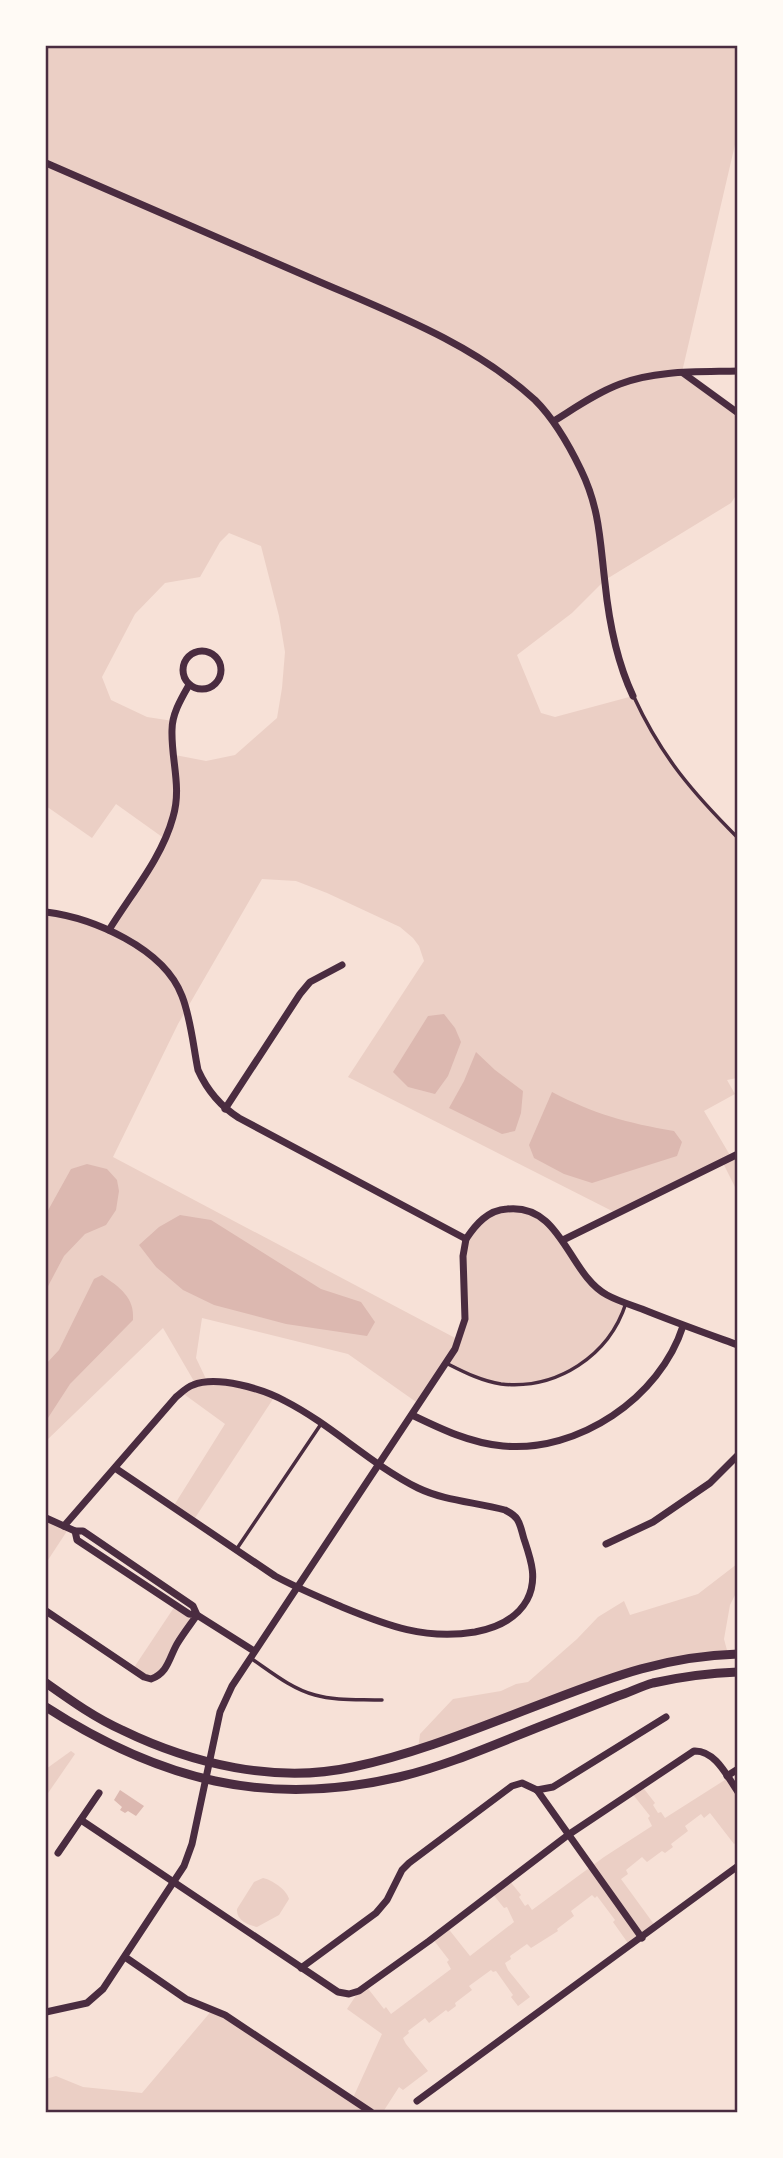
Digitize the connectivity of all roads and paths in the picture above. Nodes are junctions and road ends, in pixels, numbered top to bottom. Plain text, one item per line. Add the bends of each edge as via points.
1 (46, 163) edge
2 (737, 371) edge
3 (682, 372) junction
4 (737, 413) edge
5 (554, 421) junction
6 (189, 685) junction
7 (633, 696) joint
8 (737, 838) edge
9 (46, 912) edge
10 (109, 930) junction
11 (342, 965) dead end
12 (225, 1109) junction
13 (737, 1154) edge
14 (466, 1239) junction
15 (563, 1240) junction
16 (626, 1303) junction
17 (683, 1326) junction
18 (737, 1345) edge
19 (446, 1363) junction
20 (412, 1415) junction
21 (321, 1424) junction
22 (737, 1455) edge
23 (380, 1465) junction
24 (115, 1468) junction
25 (46, 1518) edge
26 (64, 1525) junction
27 (606, 1544) dead end
28 (236, 1550) junction
29 (297, 1588) junction
30 (46, 1611) edge
31 (197, 1615) junction
32 (252, 1654) junction
33 (737, 1654) edge
34 (737, 1672) edge
35 (46, 1683) edge
36 (382, 1700) dead end
37 (46, 1707) edge
38 (666, 1717) dead end
39 (210, 1763) junction
40 (737, 1769) edge
41 (727, 1776) junction
42 (206, 1779) junction
43 (537, 1790) junction
44 (737, 1791) edge
45 (99, 1793) dead end
46 (81, 1820) junction
47 (568, 1835) junction
48 (58, 1853) dead end
49 (737, 1867) edge
50 (175, 1883) junction
51 (642, 1938) junction
52 (125, 1957) junction
53 (301, 1968) junction
54 (46, 2012) edge
55 (417, 2101) dead end
56 (371, 2112) edge

1 - 5 street via 411,323 484,362
2 - 3 street
3 - 4 street
3 - 5 street via 622,383
5 - 7 street via 592,496 614,639
6 - 6 street via 207,688 217,681 221,670 212,654 193,653 184,662 183,674
6 - 10 street via 173,721 178,789 174,816 152,862
7 - 8 lane via 662,751
9 - 10 street
10 - 12 street via 150,954 182,993 198,1070
11 - 12 street via 310,982 300,994
12 - 14 street
13 - 15 street
14 - 15 street via 484,1217 513,1208 540,1217
14 - 19 street via 465,1319
15 - 16 street via 594,1287
16 - 17 street
16 - 19 lane via 599,1350 568,1373 544,1381 501,1384
17 - 18 street
17 - 20 street via 660,1371 636,1398 568,1438 503,1446 450,1433
19 - 20 street
20 - 23 street
21 - 23 street
21 - 24 street via 275,1396 219,1381 195,1384 176,1397
21 - 28 lane
22 - 27 street via 710,1483 647,1527
23 - 29 street
23 - 29 street via 421,1489 507,1511 517,1518 533,1568 533,1589 524,1605 510,1620 490,1629 441,1635 411,1632
24 - 26 street
24 - 28 street
25 - 26 street
26 - 31 street via 83,1531 193,1606
28 - 29 street
29 - 32 street
30 - 31 street via 150,1679 163,1672
31 - 32 street
32 - 36 lane via 306,1692 328,1698
32 - 39 street via 224,1700
33 - 39 street via 662,1662 400,1755 351,1768 296,1772
34 - 42 street via 651,1684 400,1777 301,1790 242,1787
35 - 39 street via 120,1730
37 - 42 street via 114,1747
38 - 43 street via 553,1787
39 - 42 street
40 - 41 street
41 - 44 street
41 - 47 street via 707,1753 694,1751
42 - 50 street via 192,1844
43 - 47 street
43 - 53 street via 522,1783 512,1786 418,1856 402,1870 376,1913
45 - 46 street
46 - 48 street
46 - 50 street
47 - 51 street
47 - 53 street via 359,1991 338,1992
49 - 51 street
50 - 52 street
50 - 53 street
51 - 55 street
52 - 54 street via 87,2003
52 - 56 street via 186,1999 225,2015

